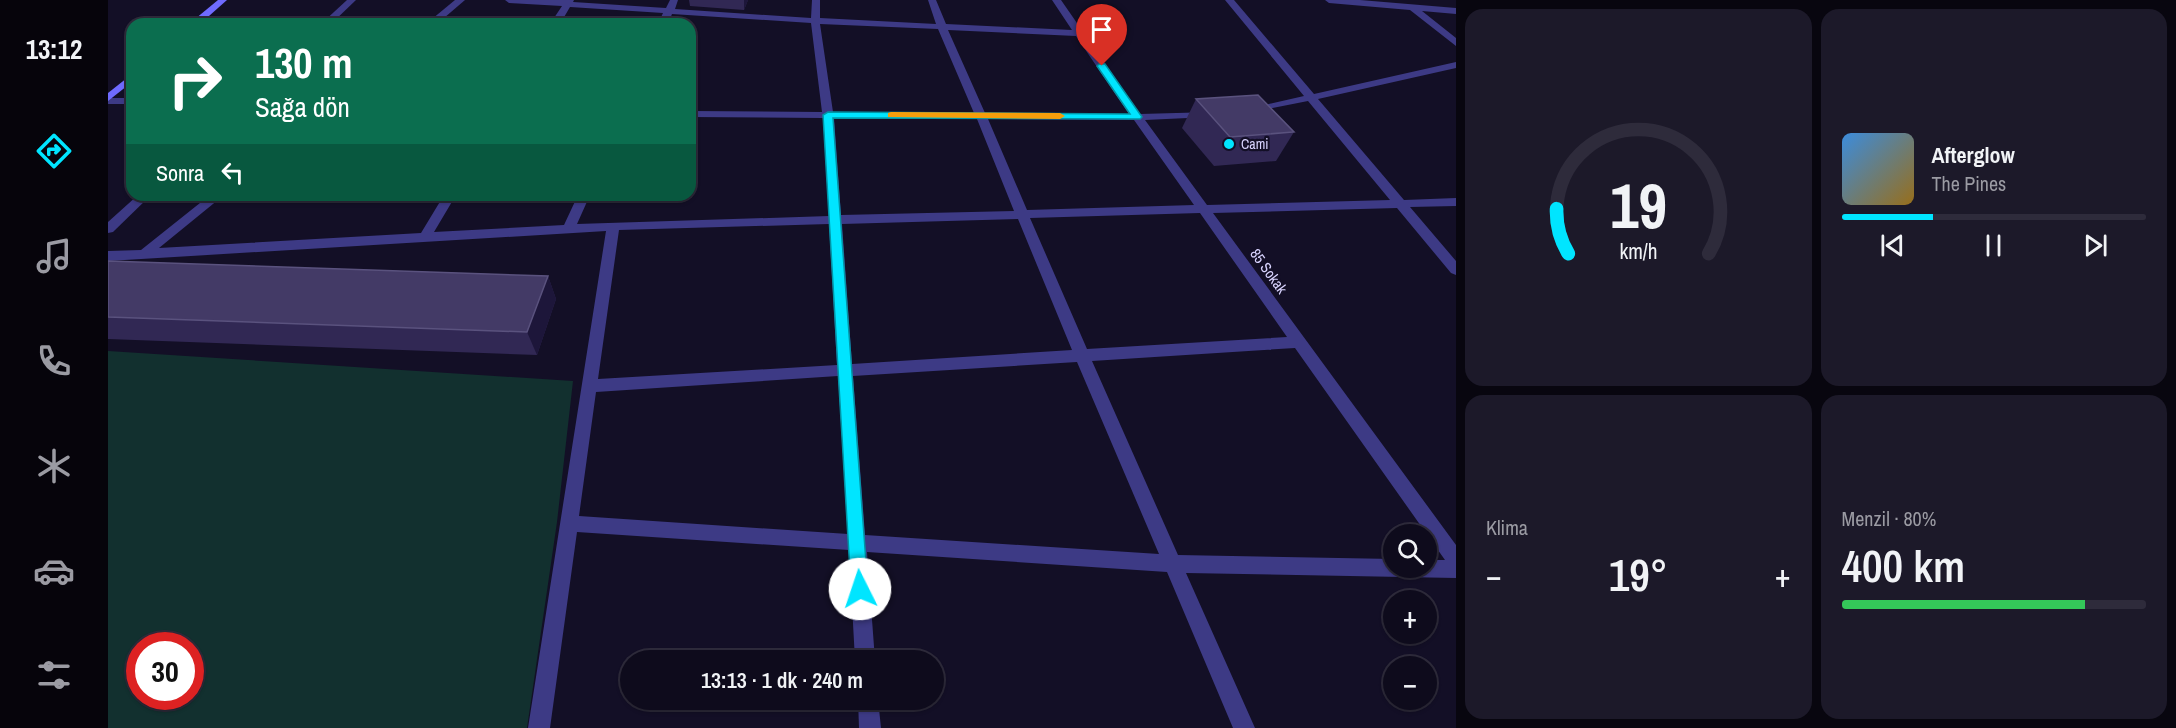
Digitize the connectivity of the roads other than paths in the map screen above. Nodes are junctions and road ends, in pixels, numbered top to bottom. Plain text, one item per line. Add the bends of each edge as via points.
1 (216, 0) edge
2 (223, 0) edge
3 (352, 0) edge
4 (461, 0) edge
5 (509, 0) edge
6 (674, 0) edge
7 (816, 0) edge
8 (932, 0) edge
9 (1056, 0) edge
10 (1229, 0) edge
11 (1329, 0) edge
12 (568, 2) edge
13 (1410, 3) edge
14 (669, 11) junction
15 (1456, 11) edge
16 (195, 18) edge
17 (201, 18) edge
18 (332, 18) edge
19 (438, 18) edge
20 (559, 18) edge
21 (666, 18) edge
22 (815, 21) junction
23 (941, 27) junction
24 (1079, 33) junction
25 (1456, 44) edge
26 (1456, 65) edge
27 (126, 75) edge
28 (126, 82) edge
29 (108, 91) edge
30 (1312, 97) junction
31 (108, 99) edge
32 (126, 100) edge
33 (696, 114) edge
34 (828, 115) junction
35 (982, 116) junction
36 (1137, 117) junction
37 (139, 201) edge
38 (210, 201) edge
39 (446, 201) edge
40 (581, 201) edge
41 (1456, 202) edge
42 (1400, 204) junction
43 (1205, 210) junction
44 (1022, 215) junction
45 (834, 220) junction
46 (613, 226) junction
47 (568, 229) junction
48 (108, 230) edge
49 (425, 237) junction
50 (144, 254) junction
51 (108, 256) edge
52 (1456, 270) edge
53 (1300, 342) junction
54 (1082, 355) junction
55 (845, 370) junction
56 (589, 386) junction
57 (568, 523) junction
58 (856, 542) junction
59 (1456, 560) edge
60 (1173, 564) junction
61 (1456, 568) edge
62 (864, 650) edge
63 (869, 710) edge
64 (539, 728) edge
65 (870, 728) edge
66 (1244, 728) edge

1 - 16 main road
2 - 17 main road
3 - 18 street
4 - 19 street
5 - 12 street
6 - 14 street
7 - 22 street
8 - 23 street
9 - 24 street, 85 Sokak
10 - 30 street
11 - 13 street
12 - 14 street
12 - 20 street
13 - 15 street
13 - 25 street
14 - 21 street
14 - 22 street
22 - 23 street
22 - 34 street
23 - 24 street
23 - 35 street
24 - 36 street, 85 Sokak
26 - 30 street
27 - 29 main road
28 - 31 main road
30 - 36 street via 1229,113
30 - 42 street
31 - 32 street
33 - 34 street
34 - 35 street
34 - 45 street
35 - 36 street
35 - 44 street
36 - 43 street, 85 Sokak
37 - 48 street
38 - 50 street
39 - 49 street
40 - 47 street
41 - 42 street
42 - 43 street
42 - 52 street
43 - 44 street
43 - 53 street, 85 Sokak
44 - 45 street
44 - 54 street
45 - 46 street
45 - 55 street
46 - 47 street
46 - 56 street
47 - 49 street
49 - 50 street
50 - 51 street
53 - 54 street
53 - 59 street, 85 Sokak
54 - 55 street
54 - 60 street
55 - 56 street
55 - 58 street
56 - 57 street
57 - 58 street
57 - 64 street
58 - 60 street
58 - 62 street
60 - 61 street
60 - 66 street
63 - 65 street

